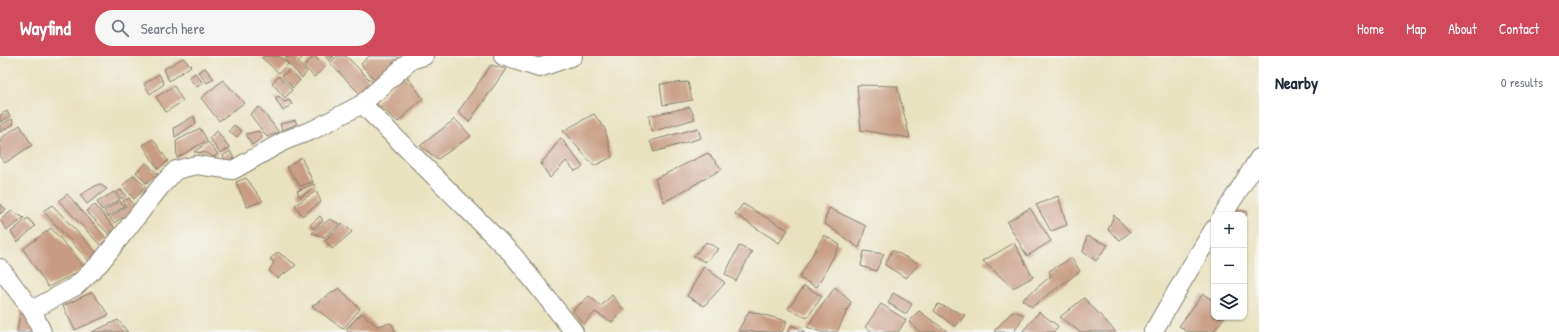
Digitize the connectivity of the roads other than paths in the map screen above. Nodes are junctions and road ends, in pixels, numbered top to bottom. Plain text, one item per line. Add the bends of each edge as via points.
1 (424, 56) edge
2 (503, 56) edge
3 (572, 56) edge
4 (362, 104) junction
5 (1259, 158) edge
6 (1225, 212) edge
7 (1211, 234) edge
8 (0, 268) edge
9 (32, 310) junction
10 (42, 332) edge
11 (574, 332) edge
12 (1153, 332) edge

1 - 4 street via 411,60
2 - 3 street via 539,68
4 - 9 street via 313,130 286,140 233,170 196,165 176,170 100,264 76,286
4 - 11 street via 513,255
5 - 6 street
7 - 12 street
8 - 9 street
9 - 10 street

